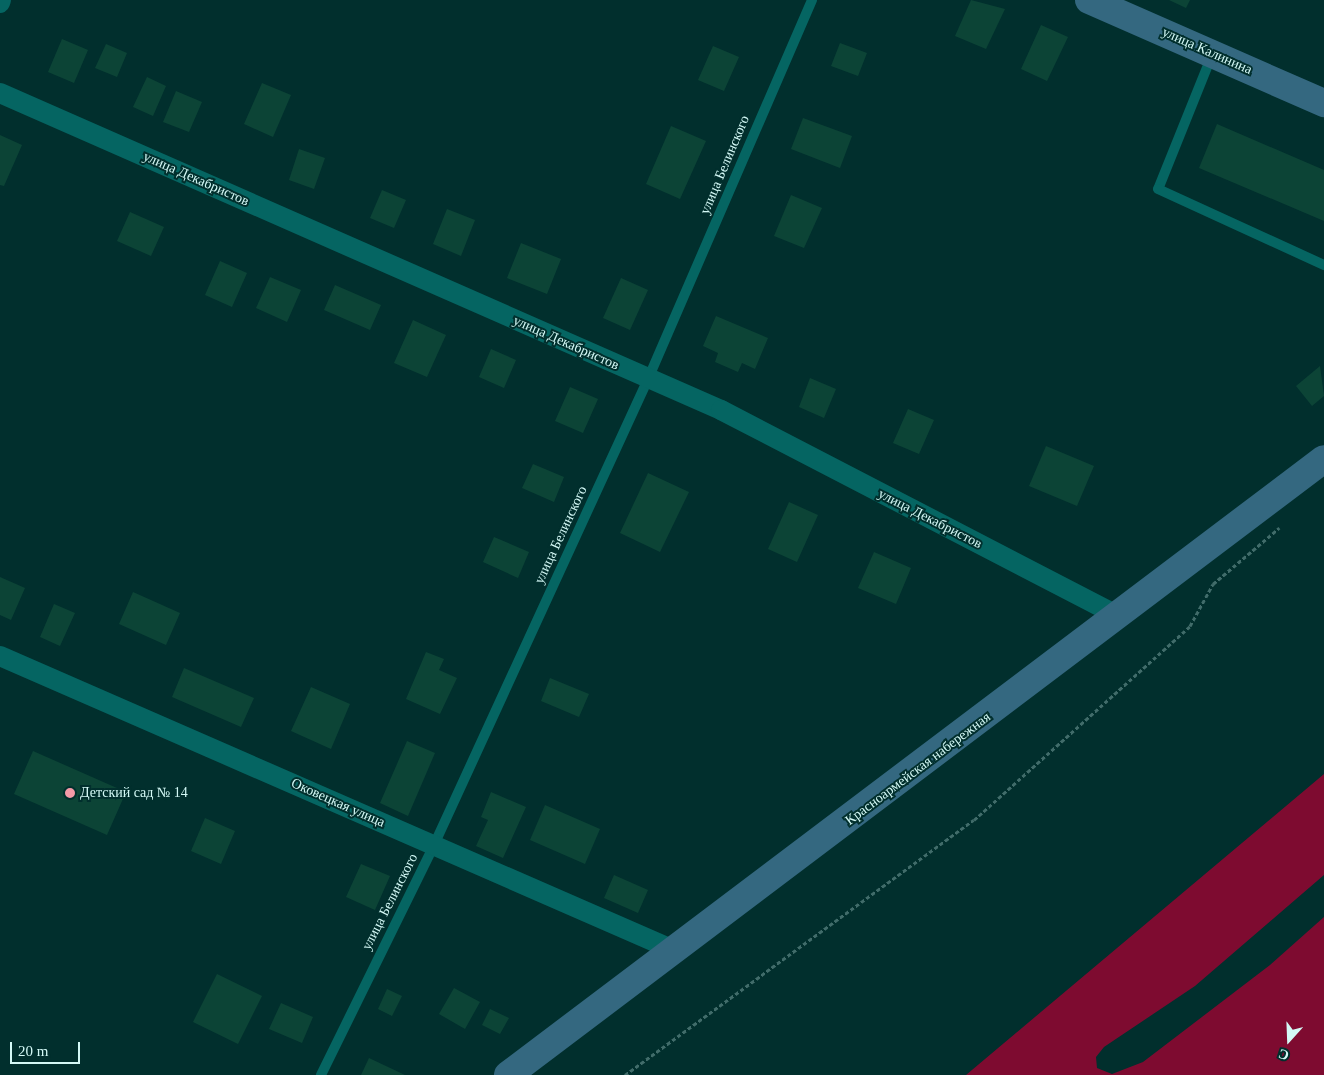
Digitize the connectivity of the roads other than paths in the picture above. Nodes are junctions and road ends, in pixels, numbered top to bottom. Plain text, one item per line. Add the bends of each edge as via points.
1 (812, 0) edge
2 (1089, 0) edge
3 (1212, 54) junction
4 (0, 93) edge
5 (1324, 103) edge
6 (1324, 265) edge
7 (648, 379) junction
8 (1324, 459) edge
9 (1120, 617) junction
10 (0, 656) edge
11 (434, 845) junction
12 (676, 951) junction
13 (321, 1075) edge
14 (508, 1075) edge

1 - 7 lane, улица Белинского
2 - 3 street, улица Калинина
3 - 5 street, улица Калинина
3 - 6 lane via 1158,189
4 - 7 street, улица Декабристов
7 - 9 street, улица Декабристов via 721,410
7 - 11 lane, улица Белинского
8 - 9 street, Красноармейская набережная
9 - 12 street, Красноармейская набережная
10 - 11 street, Оковецкая улица
11 - 12 street, Оковецкая улица
11 - 13 lane, улица Белинского
12 - 14 street, Красноармейская набережная

